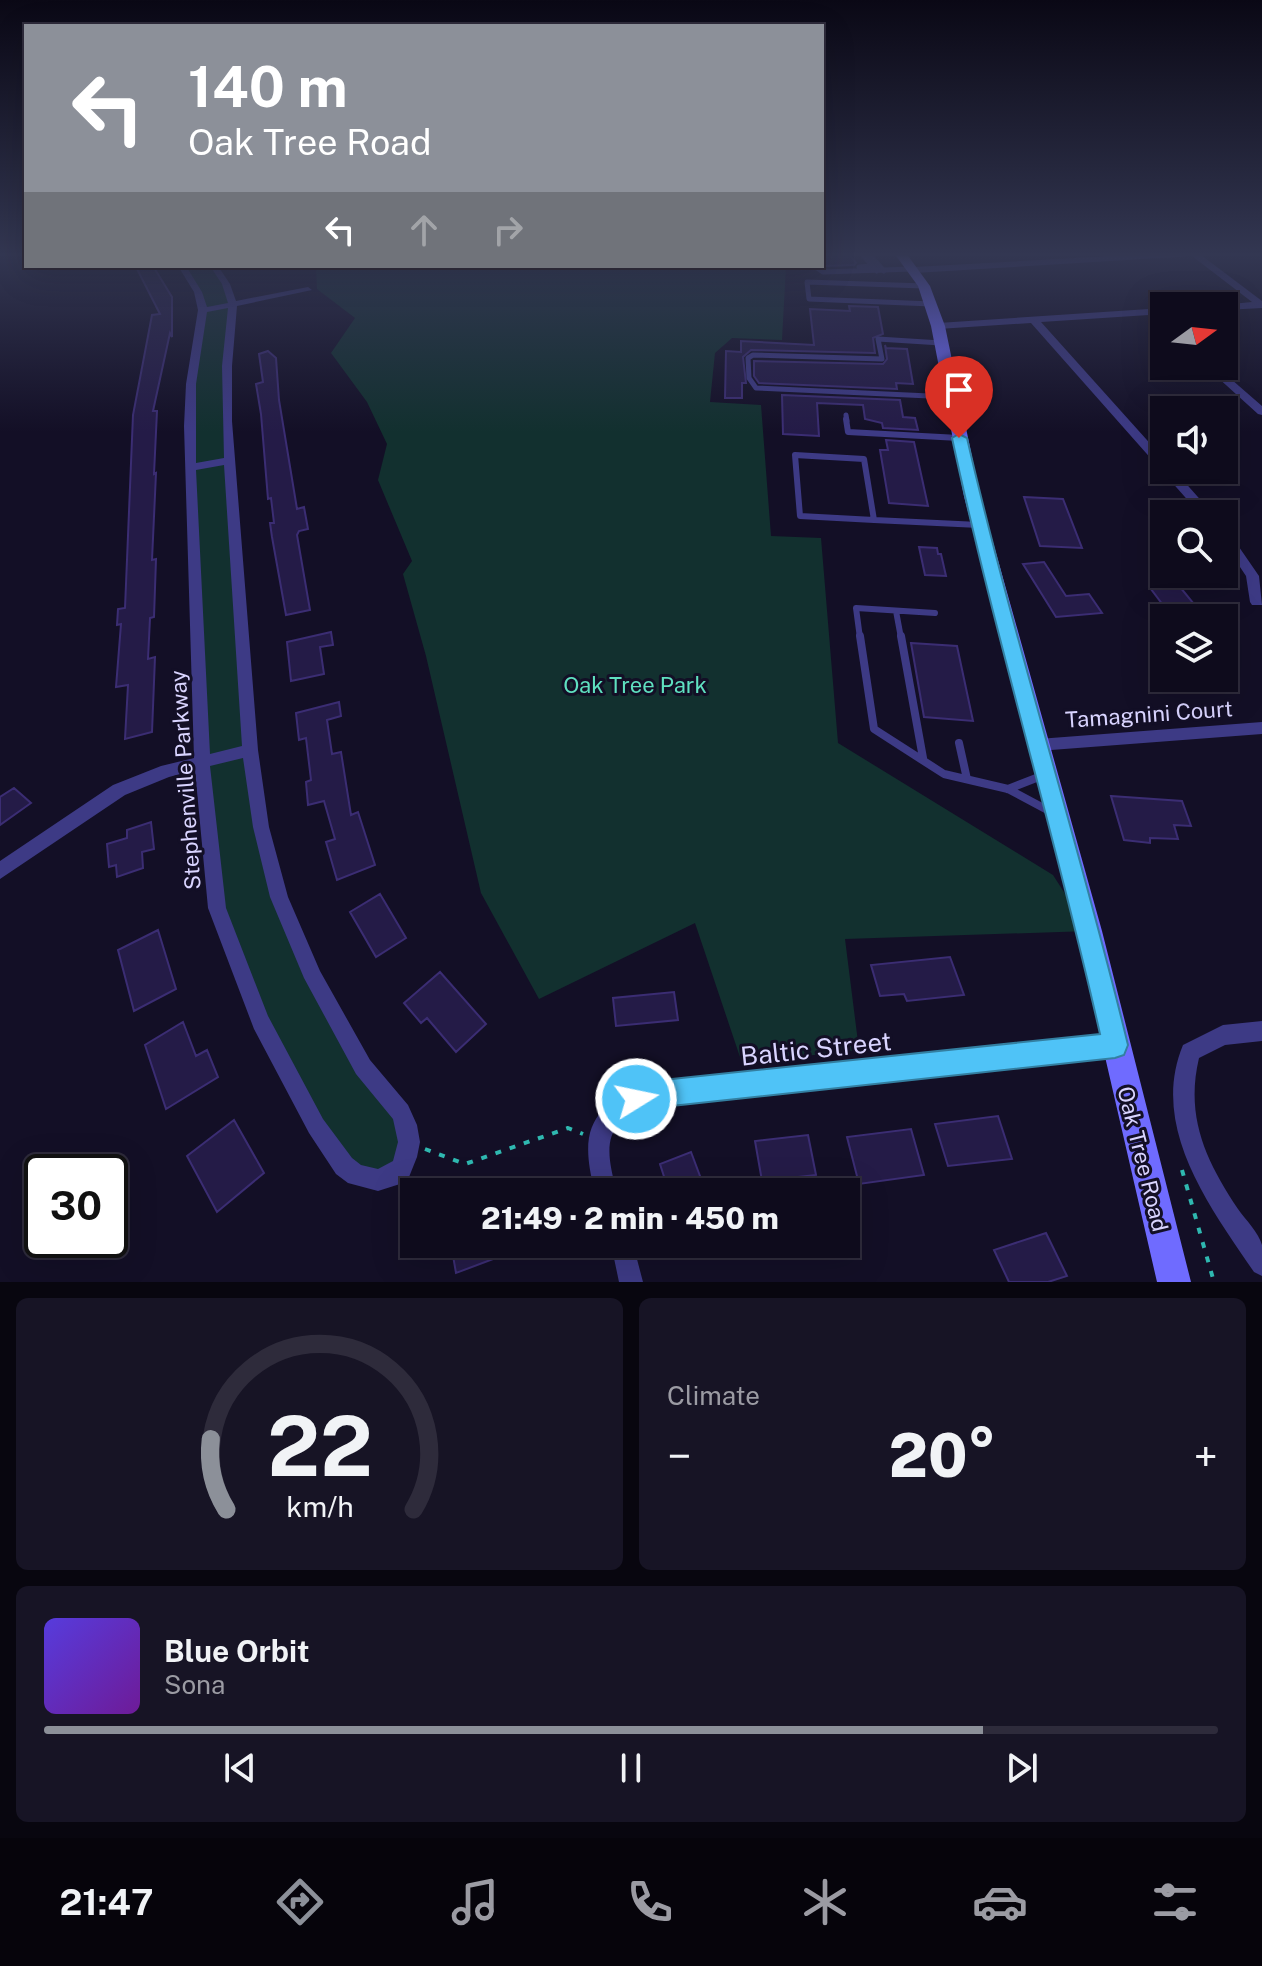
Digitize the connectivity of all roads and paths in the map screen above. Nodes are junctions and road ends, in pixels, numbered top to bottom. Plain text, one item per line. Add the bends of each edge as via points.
1 (203, 313) edge
2 (232, 313) edge
3 (934, 313) edge
4 (1137, 313) edge
5 (1034, 320) junction
6 (938, 326) junction
7 (941, 343) junction
8 (1226, 380) edge
9 (951, 397) junction
10 (1262, 412) edge
11 (846, 415) dead end
12 (959, 438) junction
13 (1150, 450) edge
14 (229, 461) junction
15 (191, 467) junction
16 (1180, 484) edge
17 (1195, 500) edge
18 (874, 520) junction
19 (979, 525) junction
20 (1238, 555) edge
21 (1257, 602) dead end
22 (896, 611) junction
23 (935, 613) dead end
24 (1262, 728) edge
25 (959, 743) dead end
26 (1038, 745) junction
27 (250, 750) junction
28 (923, 759) junction
29 (202, 762) junction
30 (1046, 774) junction
31 (967, 779) junction
32 (1008, 789) junction
33 (1057, 814) junction
34 (0, 871) edge
35 (1262, 1031) edge
36 (1115, 1045) junction
37 (568, 1128) dead end
38 (409, 1142) junction
39 (1181, 1166) dead end
40 (603, 1178) edge
41 (625, 1258) edge
42 (1262, 1264) edge
43 (631, 1282) edge
44 (1174, 1282) edge
45 (1214, 1282) edge

1 - 15 street, Stephenville Parkway via 191,384
2 - 14 street via 225,390
3 - 6 main road, Oak Tree Road
4 - 5 street
5 - 6 street
5 - 13 street
6 - 7 main road, Oak Tree Road
7 - 9 main road, Oak Tree Road
7 - 9 lane via 878,339 882,359 753,355 748,358 749,378 756,388
8 - 10 street
9 - 12 main road, Oak Tree Road
11 - 12 lane via 848,432
12 - 19 main road, Oak Tree Road
14 - 15 street
14 - 27 street
15 - 29 street, Stephenville Parkway
16 - 17 street
18 - 18 lane via 800,516 795,455 864,459
18 - 19 lane
19 - 26 main road, Oak Tree Road
20 - 21 street via 1252,576
22 - 23 lane
22 - 28 lane
22 - 28 lane via 856,608 874,729
24 - 26 street, Tamagnini Court
25 - 31 lane
26 - 30 main road, Oak Tree Road
27 - 29 street
27 - 38 street via 261,827 279,897 313,978 363,1067 401,1112
28 - 31 lane via 944,774
29 - 34 street via 119,790
29 - 38 street, Stephenville Parkway via 217,908 261,1022 316,1126 344,1166 366,1179 392,1176 401,1169
30 - 32 lane
30 - 33 main road, Oak Tree Road
31 - 32 lane
32 - 33 lane
33 - 36 main road, Oak Tree Road
35 - 42 street via 1223,1035 1190,1052 1181,1083 1197,1161
36 - 40 street, Baltic Street via 653,1094 610,1115 601,1127 597,1155
36 - 44 main road, Oak Tree Road
37 - 38 path via 465,1164
39 - 45 path
41 - 43 street

